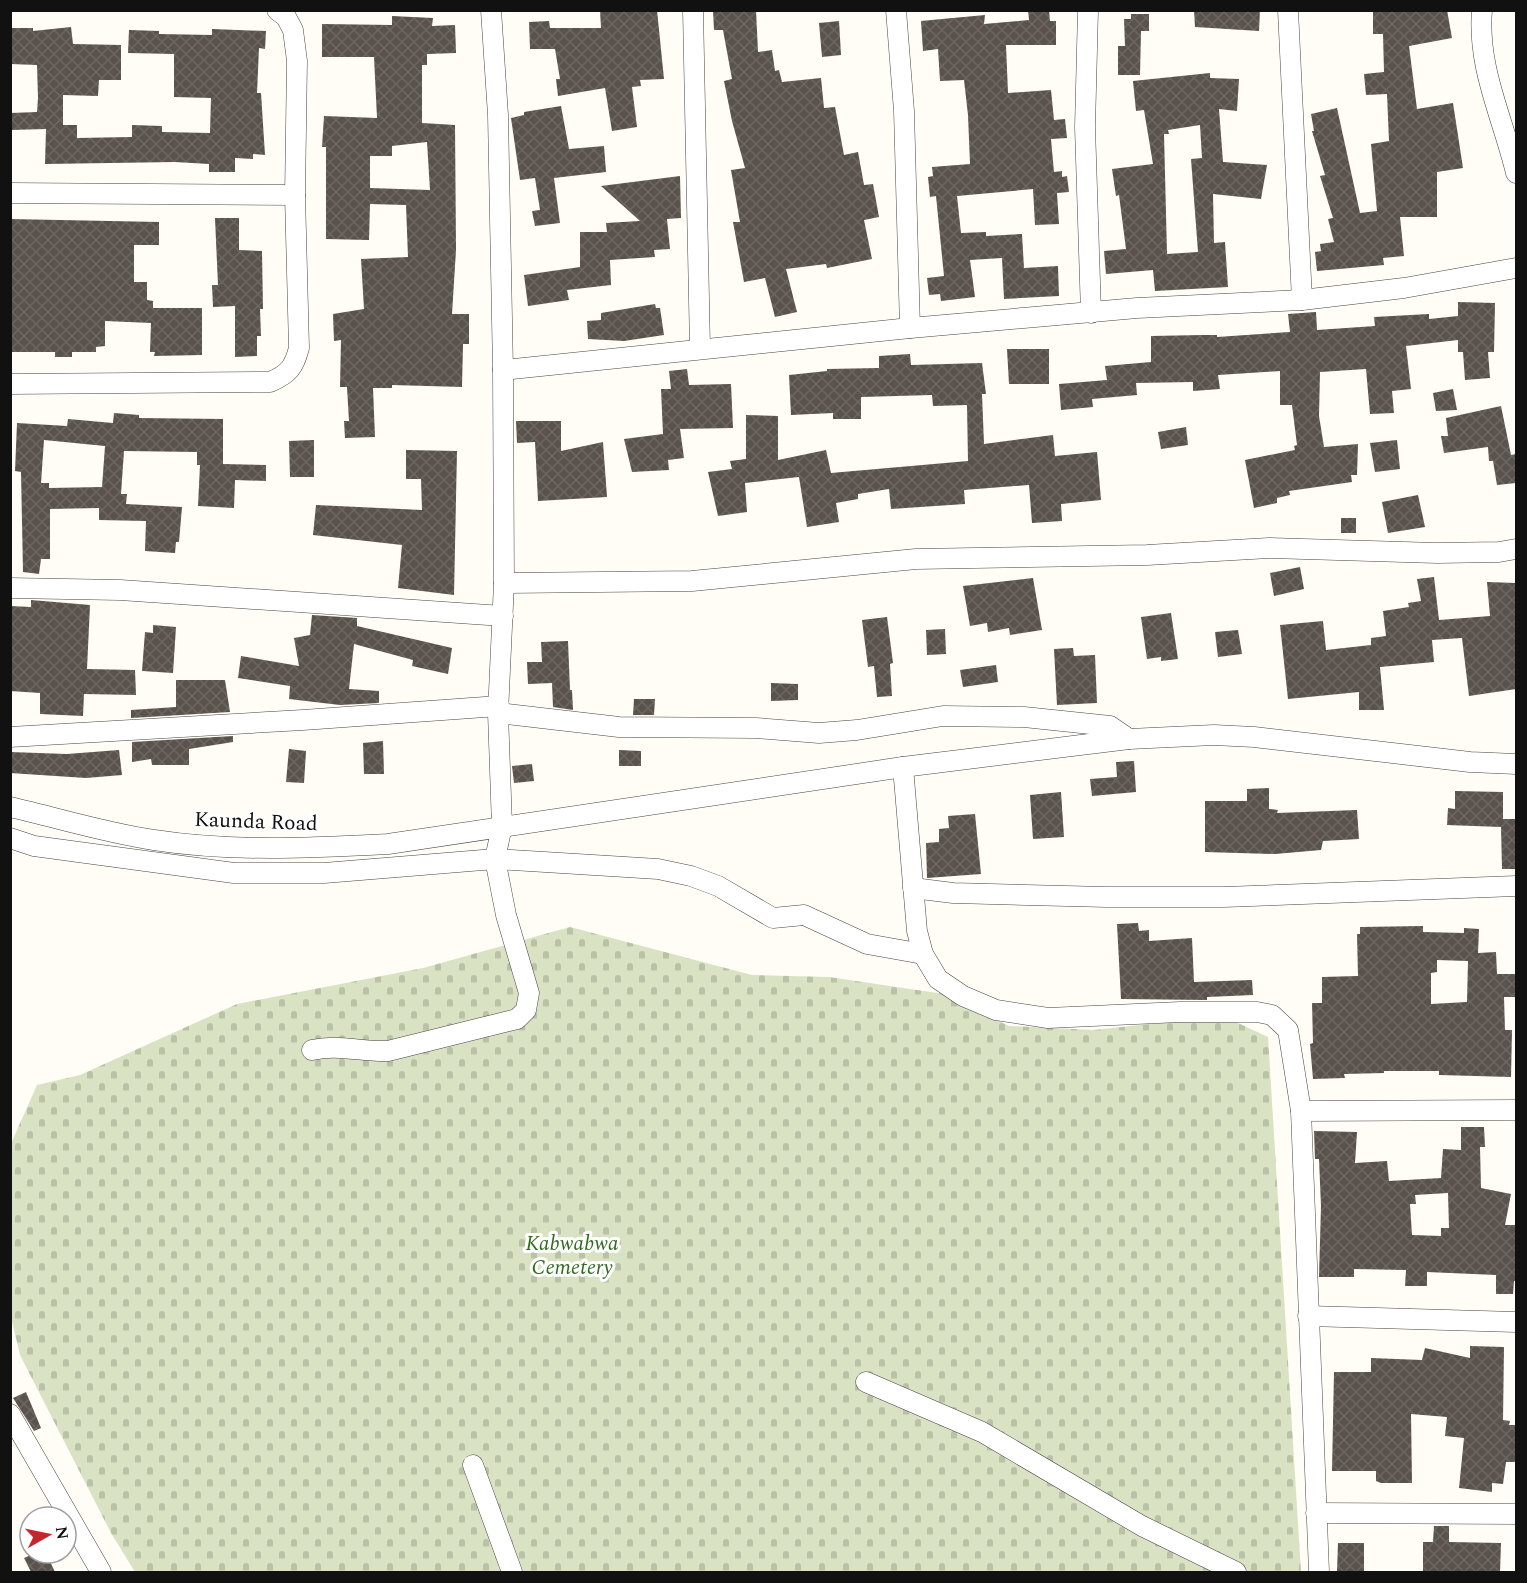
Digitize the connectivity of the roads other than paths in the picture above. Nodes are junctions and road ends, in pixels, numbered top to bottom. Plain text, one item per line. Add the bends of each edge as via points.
1 (277, 10) edge
2 (491, 10) edge
3 (693, 10) edge
4 (896, 10) edge
5 (1088, 10) edge
6 (1288, 10) edge
7 (1482, 10) edge
8 (1516, 172) edge
9 (10, 193) edge
10 (295, 195) junction
11 (1516, 268) edge
12 (1302, 300) junction
13 (1091, 313) junction
14 (910, 327) junction
15 (700, 348) junction
16 (503, 370) junction
17 (10, 384) edge
18 (1516, 549) edge
19 (504, 583) junction
20 (10, 588) edge
21 (503, 616) junction
22 (498, 709) junction
23 (10, 737) edge
24 (1129, 740) junction
25 (1516, 764) edge
26 (903, 767) junction
27 (10, 807) edge
28 (502, 826) junction
29 (10, 838) edge
30 (495, 859) junction
31 (1516, 886) edge
32 (913, 888) junction
33 (923, 954) junction
34 (312, 1050) dead end
35 (1516, 1110) edge
36 (1301, 1111) junction
37 (1308, 1316) junction
38 (1516, 1322) edge
39 (866, 1382) dead end
40 (10, 1414) edge
41 (473, 1465) dead end
42 (1316, 1513) junction
43 (1516, 1514) edge
44 (101, 1572) edge
45 (512, 1572) edge
46 (1236, 1572) edge
47 (1319, 1572) edge

1 - 10 street via 293,30 297,61
2 - 16 street via 498,115
3 - 15 street
4 - 14 street via 904,111
5 - 13 street via 1085,127
6 - 12 street
7 - 8 street via 1483,52 1492,97 1504,124
9 - 10 street
10 - 17 street via 299,348 286,376 270,382
11 - 12 street via 1404,288
12 - 13 street
13 - 14 street
14 - 15 street
15 - 16 street
16 - 19 street
18 - 19 street via 1437,553 1269,548 1147,555 916,559 692,581
19 - 21 street
20 - 21 street via 120,590
21 - 22 street
22 - 23 street
22 - 24 street via 619,727 756,728 819,733 943,716 1024,717 1110,726
22 - 28 street
24 - 25 street, Kaunda Road via 1254,737
24 - 26 street, Kaunda Road
26 - 28 street, Kaunda Road
26 - 32 street
27 - 28 street, Kaunda Road via 154,840 226,846 388,844
28 - 30 street
29 - 30 street via 34,846 234,873 324,873
30 - 33 street via 647,869 691,876 718,886 773,918 804,915 867,944
30 - 34 street via 506,915 529,993 526,1010 517,1018 388,1051 331,1046
31 - 32 street via 1212,897 989,894
32 - 33 street
33 - 36 street via 938,979 963,996 996,1010 1048,1018 1180,1012 1257,1012 1272,1016 1288,1030
35 - 36 street
36 - 37 street
37 - 38 street
37 - 42 street
39 - 46 street via 982,1432 1142,1526
40 - 44 street
41 - 45 street
42 - 43 street
42 - 47 street

